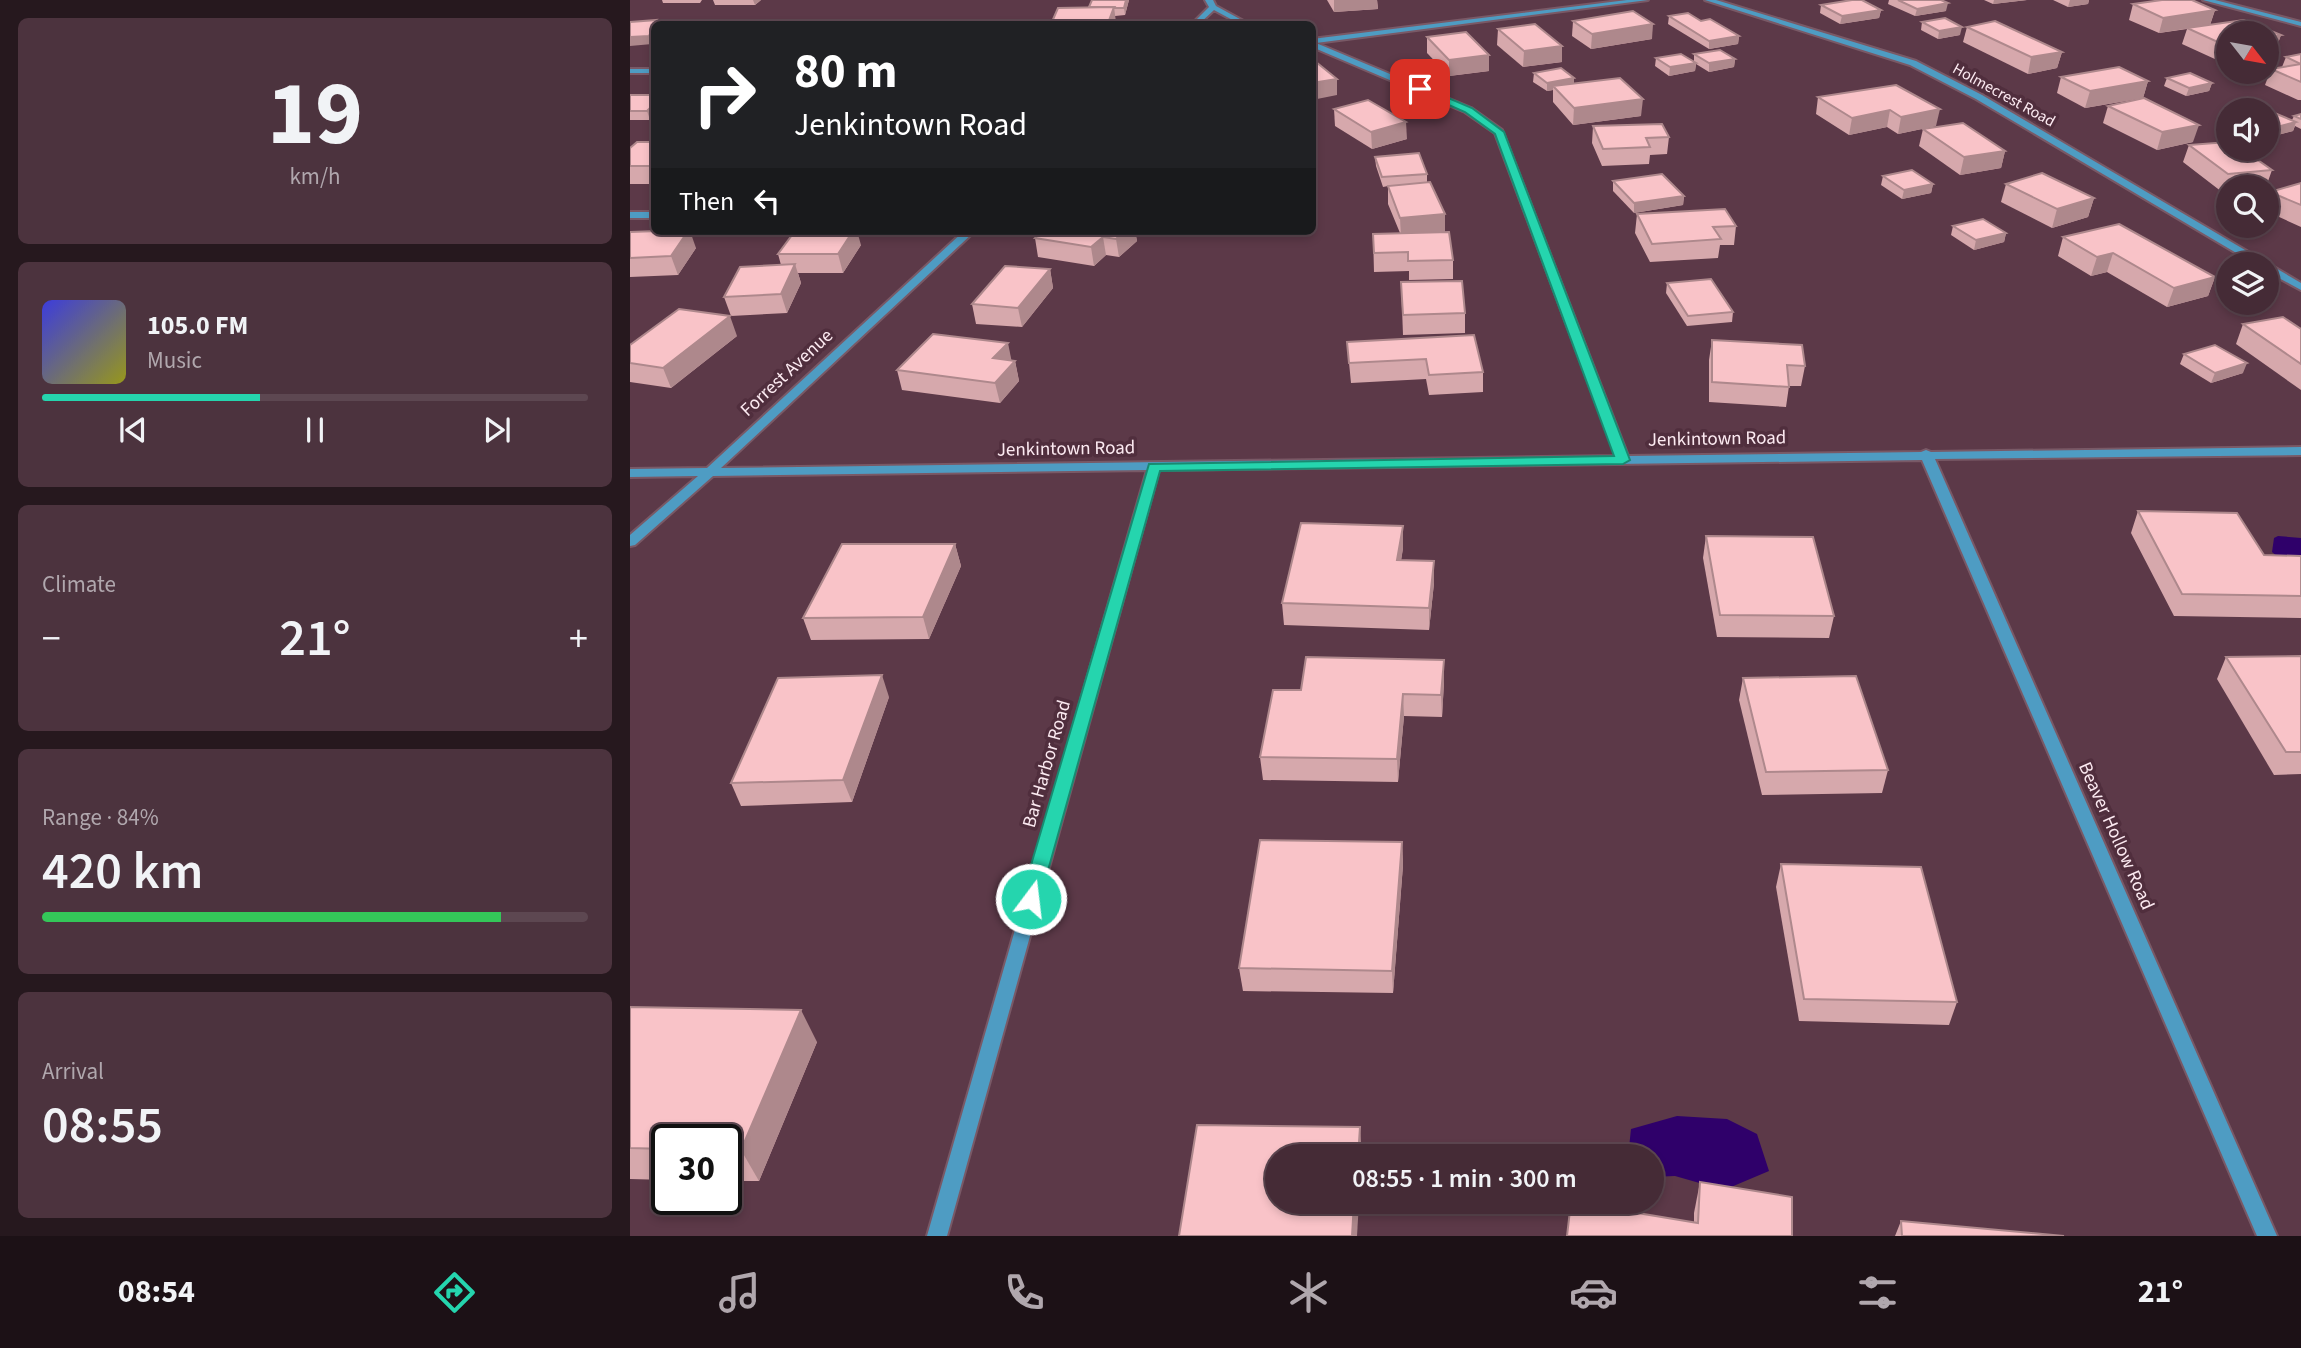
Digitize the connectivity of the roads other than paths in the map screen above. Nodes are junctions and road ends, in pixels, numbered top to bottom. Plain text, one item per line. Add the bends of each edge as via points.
1 (1644, 0) edge
2 (1709, 0) edge
3 (2207, 0) edge
4 (1211, 3) edge
5 (1197, 21) edge
6 (1240, 21) edge
7 (2301, 24) edge
8 (1316, 41) edge
9 (1316, 44) edge
10 (630, 71) edge
11 (651, 71) edge
12 (630, 215) edge
13 (651, 215) edge
14 (966, 235) edge
15 (2242, 252) edge
16 (2279, 274) edge
17 (2301, 287) edge
18 (2301, 451) edge
19 (1926, 454) junction
20 (1623, 460) junction
21 (1154, 467) junction
22 (712, 472) junction
23 (630, 473) edge
24 (630, 542) edge
25 (937, 1236) edge
26 (2267, 1236) edge

1 - 8 street
2 - 15 street, Holmecrest Road via 1913,63
3 - 7 street
4 - 5 street
4 - 6 street
9 - 20 street via 1468,110 1499,132
10 - 11 street
12 - 13 street
14 - 22 street, Forrest Avenue
16 - 17 street, Holmecrest Road
18 - 19 street, Jenkintown Road
19 - 20 street, Jenkintown Road
19 - 26 street, Beaver Hollow Road
20 - 21 street, Jenkintown Road
21 - 22 street, Jenkintown Road
21 - 25 street, Bar Harbor Road
22 - 23 street, Jenkintown Road
22 - 24 street, Forrest Avenue

